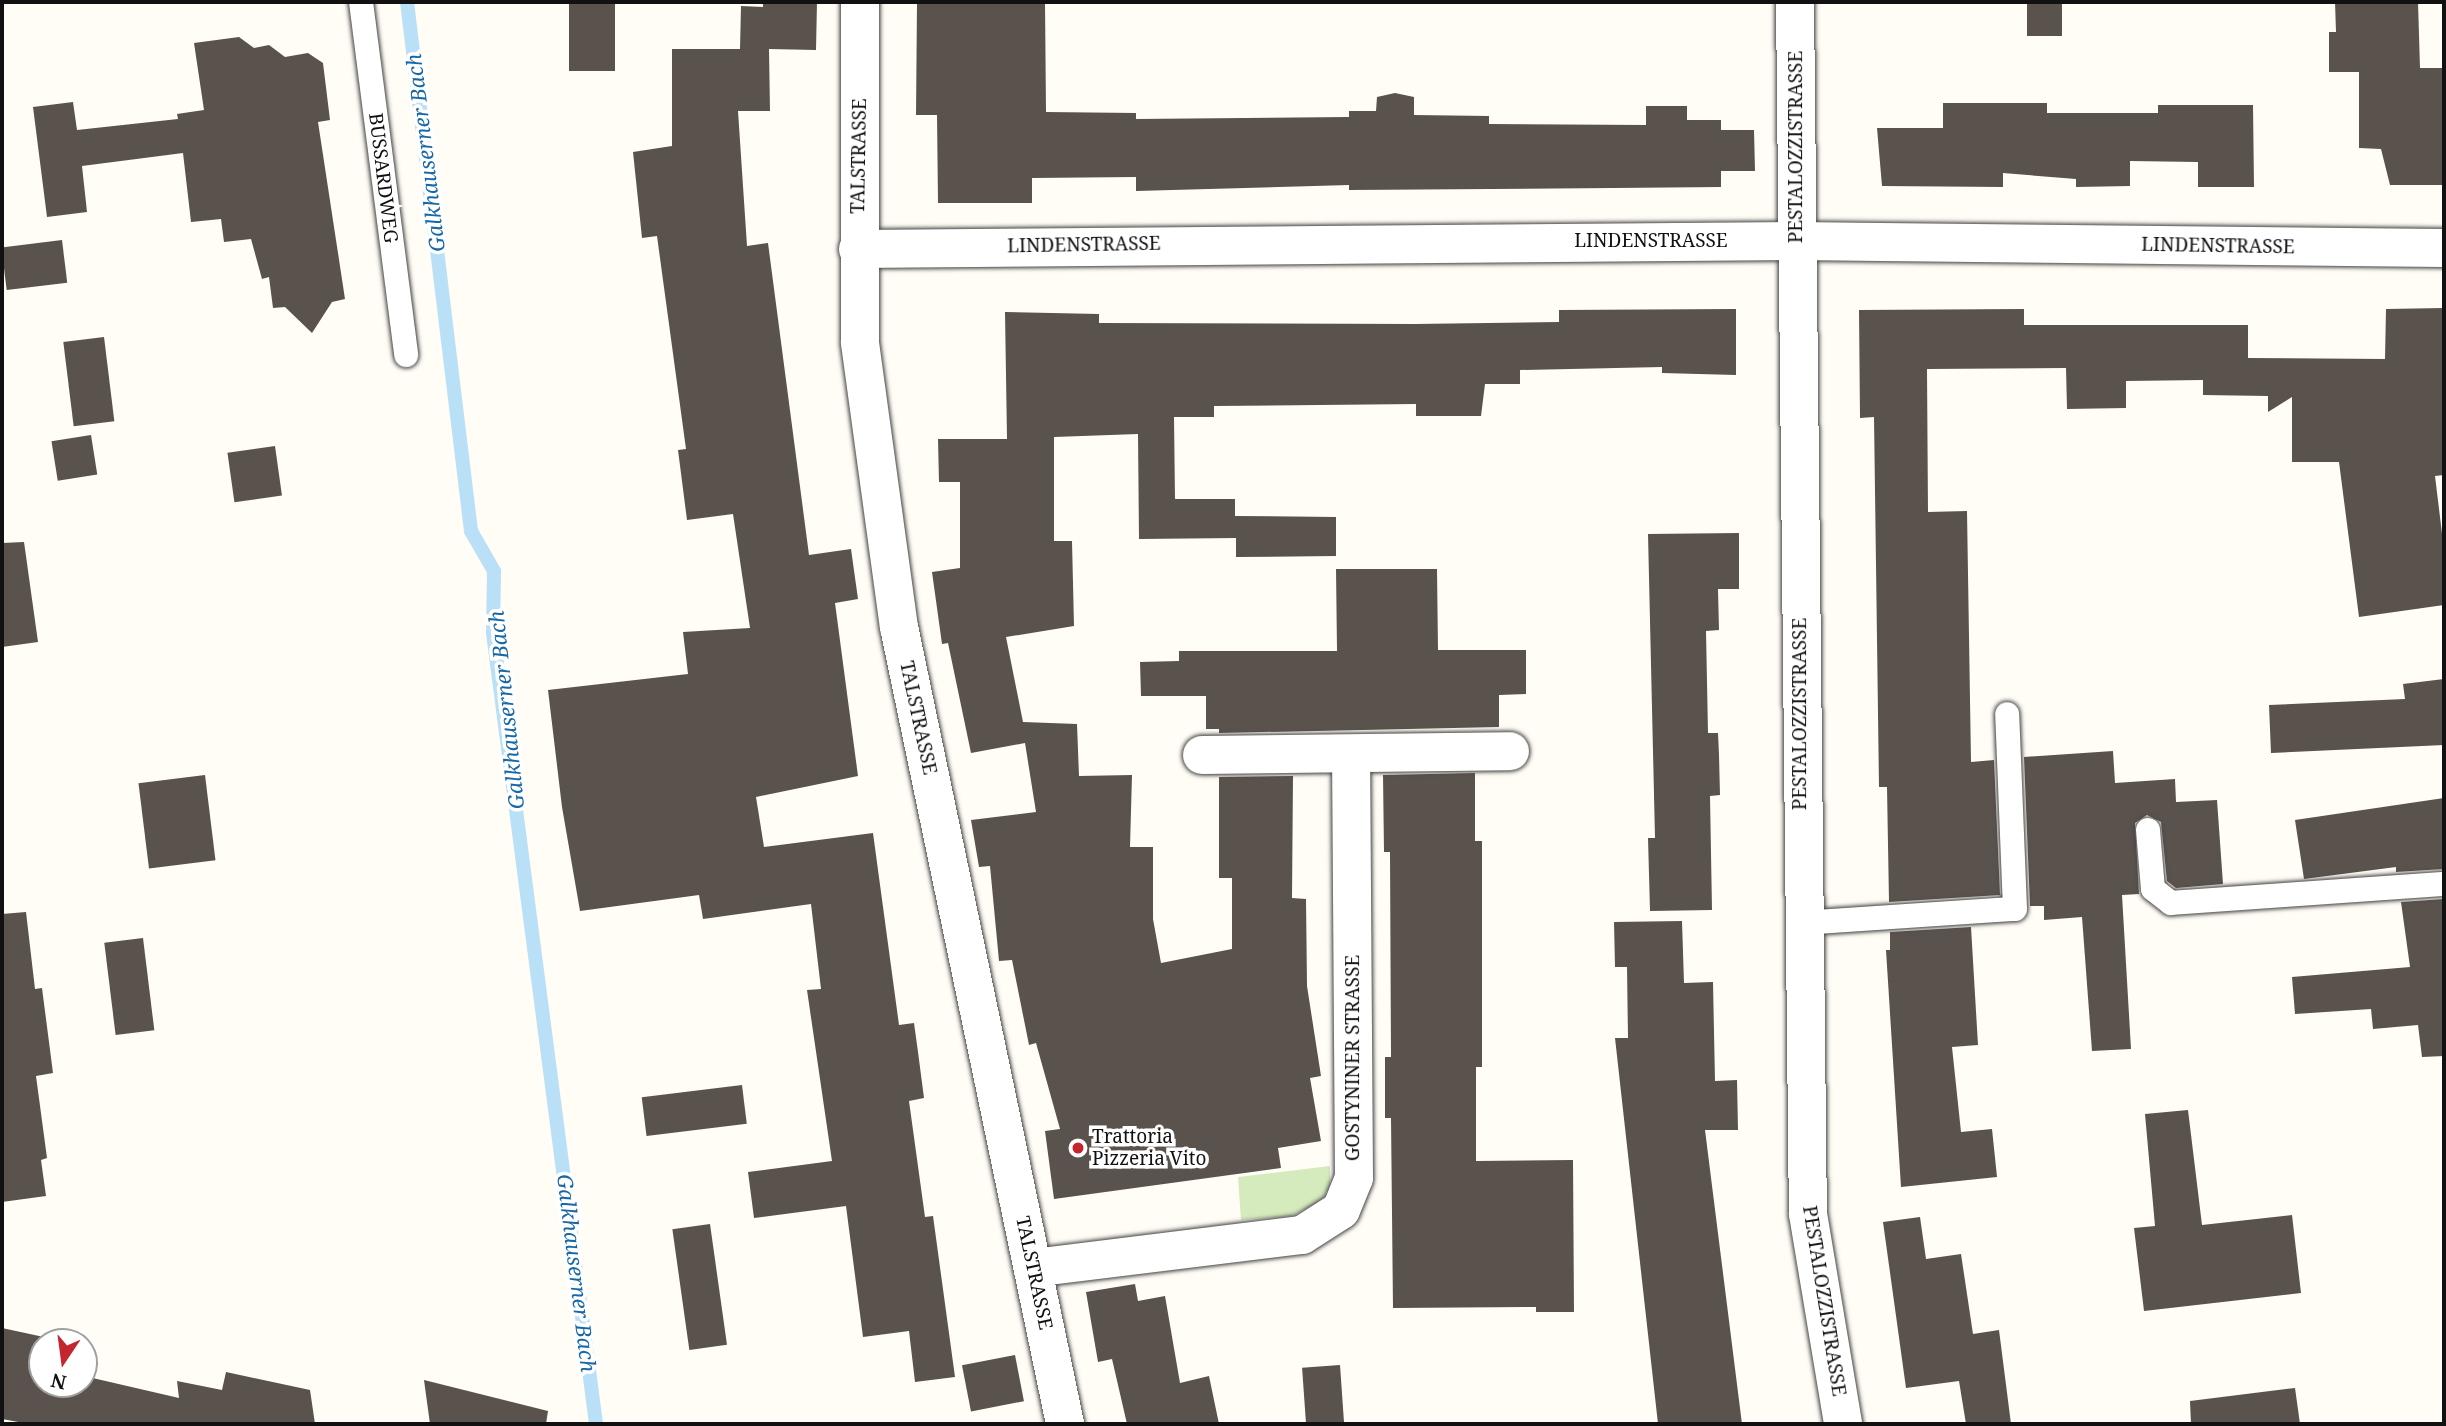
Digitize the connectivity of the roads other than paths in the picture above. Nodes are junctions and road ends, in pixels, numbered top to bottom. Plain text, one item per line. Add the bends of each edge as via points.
1 (361, 2) edge
2 (860, 2) edge
3 (1795, 2) edge
4 (1797, 241) junction
5 (2444, 248) edge
6 (858, 249) junction
7 (406, 355) dead end
8 (2007, 714) dead end
9 (1510, 751) dead end
10 (1351, 754) junction
11 (1202, 755) dead end
12 (2148, 830) dead end
13 (2444, 884) edge
14 (1802, 923) junction
15 (1033, 1268) junction
16 (1065, 1424) edge
17 (1843, 1424) edge

1 - 7 lane, BUSSARDWEG
2 - 6 street, TALSTRASSE
3 - 4 street, PESTALOZZISTRASSE
4 - 5 street, LINDENSTRASSE
4 - 6 street, LINDENSTRASSE via 1245,242
4 - 14 street, PESTALOZZISTRASSE
6 - 15 street, TALSTRASSE via 859,343 899,627
8 - 14 lane via 2015,909
9 - 10 street
10 - 11 street
10 - 15 street, GOSTYNINER STRASSE via 1354,1178 1341,1210 1302,1235
12 - 13 lane via 2153,889 2171,903
14 - 17 street, PESTALOZZISTRASSE via 1808,1214
15 - 16 street, TALSTRASSE

